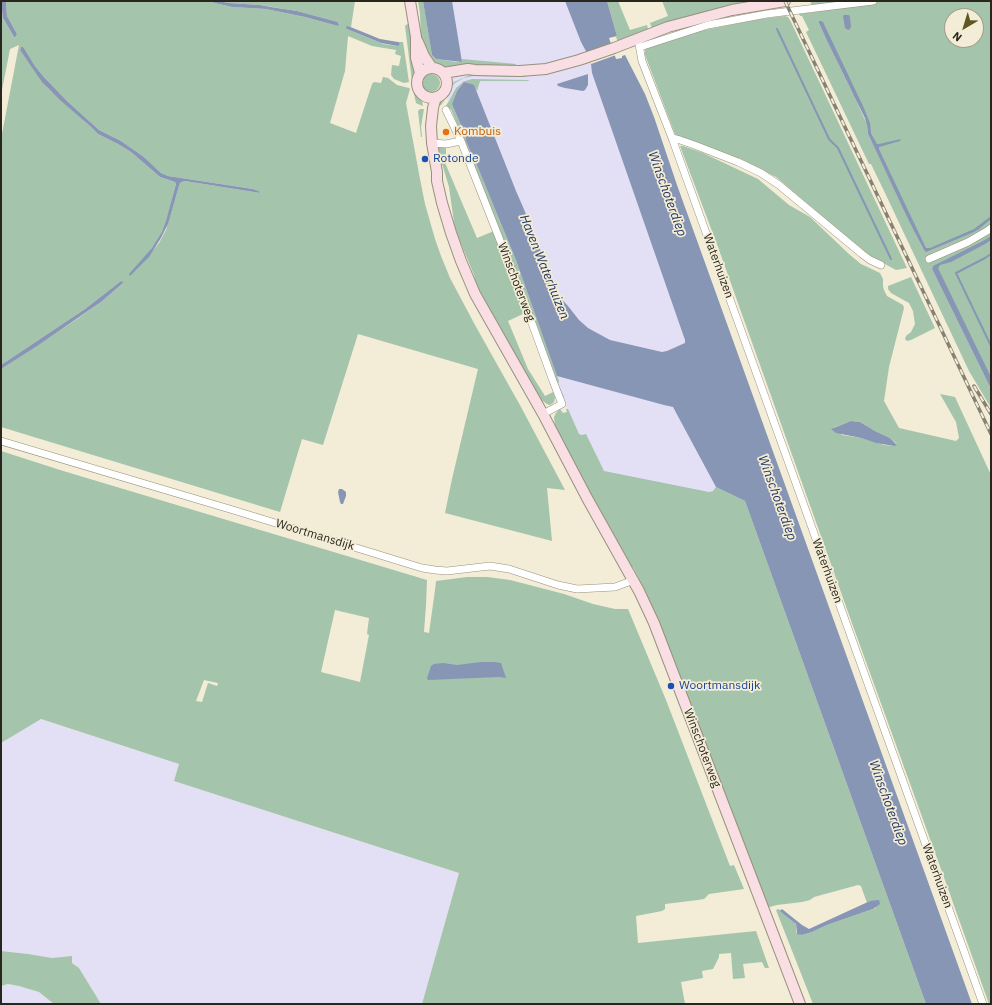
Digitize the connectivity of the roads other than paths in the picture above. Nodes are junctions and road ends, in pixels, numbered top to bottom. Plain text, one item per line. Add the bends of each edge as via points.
1 (410, 1) edge
2 (785, 1) edge
3 (873, 1) edge
4 (416, 37) junction
5 (639, 43) junction
6 (432, 68) junction
7 (475, 70) junction
8 (420, 73) junction
9 (443, 73) junction
10 (446, 85) junction
11 (424, 96) junction
12 (436, 97) junction
13 (446, 110) dead end
14 (672, 138) junction
15 (461, 141) junction
16 (432, 143) junction
17 (437, 181) junction
18 (991, 228) edge
19 (929, 259) dead end
20 (881, 265) dead end
21 (543, 414) junction
22 (1, 440) edge
23 (634, 580) junction
24 (800, 1004) edge
25 (983, 1004) edge

1 - 4 main road
2 - 5 main road via 732,10 668,27
3 - 5 street via 767,14
4 - 6 main road
4 - 8 main road via 416,58
5 - 7 main road via 538,70
5 - 14 street, Waterhuizen via 642,61
6 - 8 main road
6 - 9 main road
7 - 9 main road
7 - 10 main road
8 - 11 main road via 417,84
9 - 10 main road
10 - 12 main road via 443,92
11 - 12 main road
11 - 17 main road, Winschoterweg via 428,147 432,173
12 - 16 main road, Winschoterweg via 432,114
13 - 15 street, Winschoterweg
14 - 20 street via 704,148 761,173 862,254
14 - 25 street, Waterhuizen
15 - 16 street
15 - 21 street, Winschoterweg via 562,404
16 - 17 main road, Winschoterweg
17 - 21 main road, Winschoterweg via 451,234 476,294
18 - 19 street via 968,242
21 - 23 main road, Winschoterweg
22 - 23 street, Woortmansdijk via 422,568 447,571 490,566 577,589 615,587
23 - 24 main road, Winschoterweg via 654,622

